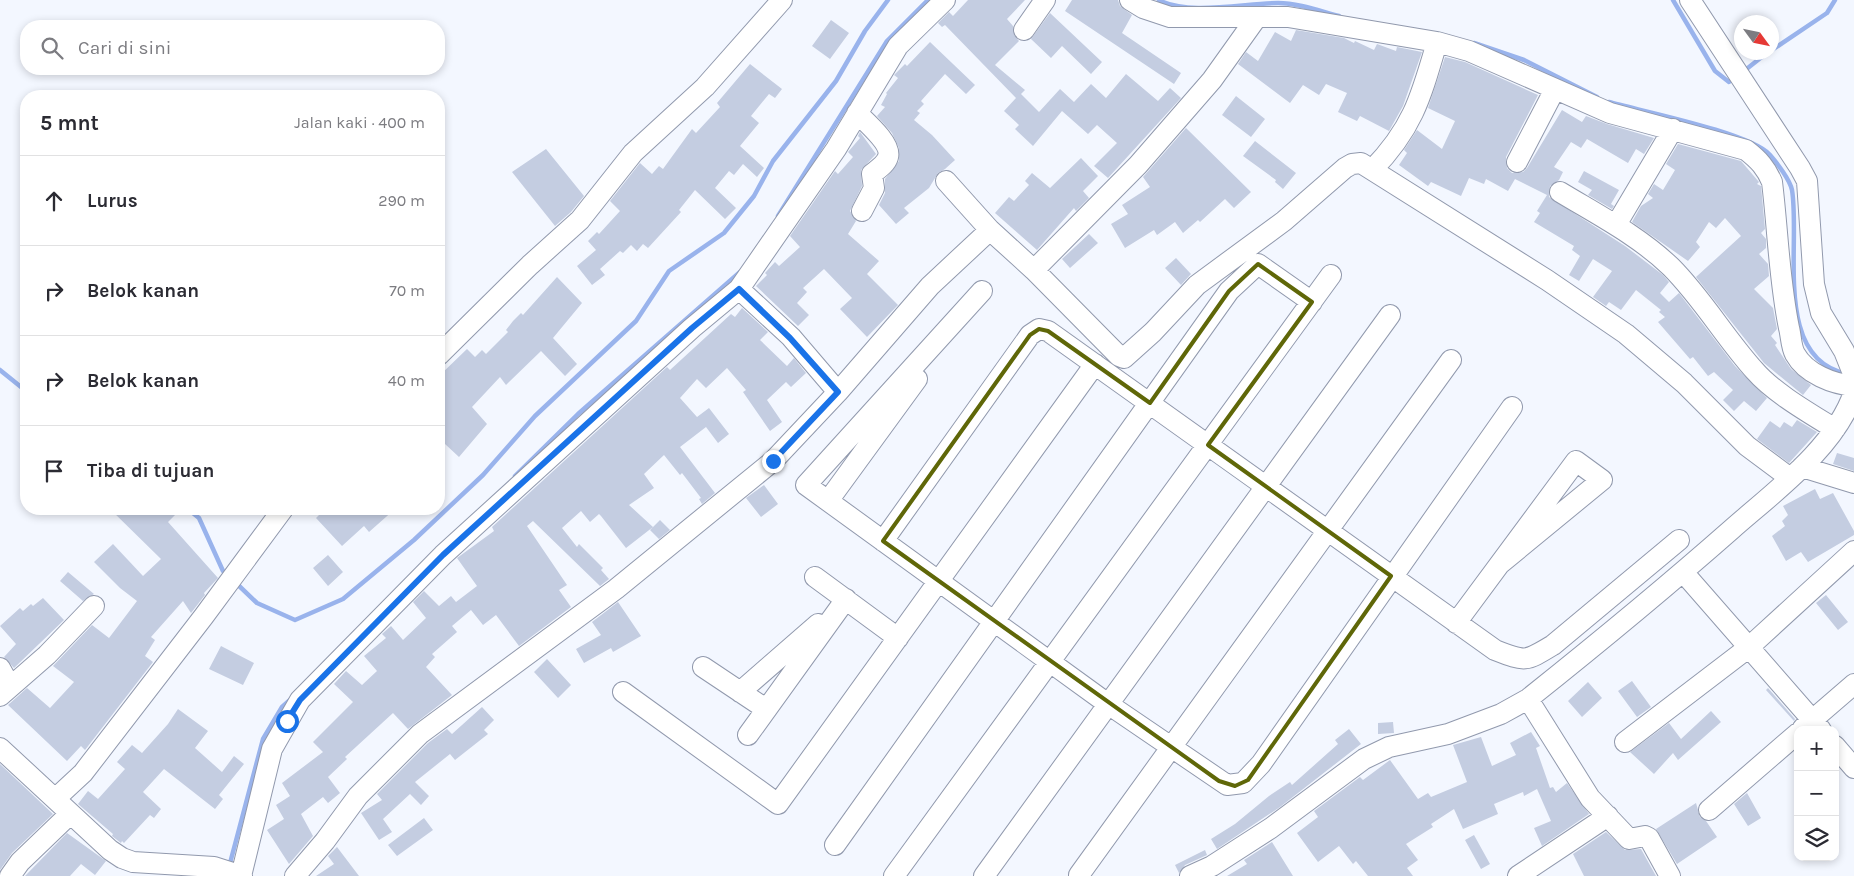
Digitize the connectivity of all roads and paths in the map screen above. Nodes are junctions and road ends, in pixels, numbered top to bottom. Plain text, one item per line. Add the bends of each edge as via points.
1 (782, 0) edge
2 (945, 0) edge
3 (1046, 0) edge
4 (1130, 0) edge
5 (1690, 0) edge
6 (1257, 17) junction
7 (1024, 30) dead end
8 (1437, 42) junction
9 (1555, 89) junction
10 (857, 114) junction
11 (1673, 129) junction
12 (1517, 162) dead end
13 (1372, 170) junction
14 (946, 181) dead end
15 (1560, 192) dead end
16 (862, 211) dead end
17 (1616, 225) junction
18 (990, 230) junction
19 (1034, 270) junction
20 (1331, 275) dead end
21 (739, 289) junction
22 (1312, 302) junction
23 (1390, 315) dead end
24 (445, 349) edge
25 (1451, 360) dead end
26 (1850, 361) edge
27 (1094, 364) junction
28 (1854, 386) edge
29 (838, 392) junction
30 (1854, 392) edge
31 (1150, 403) junction
32 (1512, 407) dead end
33 (1835, 429) junction
34 (1208, 445) junction
35 (1796, 472) junction
36 (1854, 483) edge
37 (1266, 487) junction
38 (828, 501) junction
39 (278, 515) edge
40 (1328, 531) junction
41 (1679, 540) dead end
42 (883, 541) junction
43 (1854, 551) edge
44 (1501, 562) junction
45 (1683, 572) junction
46 (1391, 576) junction
47 (815, 577) dead end
48 (938, 581) junction
49 (846, 600) junction
50 (94, 606) dead end
51 (1598, 607) junction
52 (994, 622) junction
53 (1456, 622) junction
54 (1616, 628) junction
55 (898, 638) junction
56 (1748, 648) junction
57 (1050, 662) junction
58 (703, 667) dead end
59 (0, 668) edge
60 (1854, 684) edge
61 (5, 691) edge
62 (623, 692) dead end
63 (740, 692) junction
64 (1528, 699) junction
65 (1108, 704) junction
66 (766, 709) junction
67 (1806, 726) edge
68 (1810, 726) edge
69 (748, 735) dead end
70 (1794, 740) edge
71 (1625, 742) dead end
72 (0, 748) edge
73 (1172, 748) junction
74 (1839, 751) edge
75 (1854, 768) edge
76 (55, 799) junction
77 (1709, 810) dead end
78 (70, 814) junction
79 (1608, 816) junction
80 (835, 845) dead end
81 (189, 871) edge
82 (240, 875) edge
83 (10, 876) edge
84 (295, 876) edge
85 (894, 876) edge
86 (984, 876) edge
87 (1079, 876) edge
88 (1190, 876) edge
89 (1518, 876) edge
90 (1670, 876) edge

1 - 24 street via 705,87 633,153 580,220
2 - 10 street via 898,46
3 - 7 street
4 - 6 street via 1170,17
5 - 26 street via 1806,181 1814,284 1821,313
6 - 8 street via 1288,17
6 - 19 street via 1212,80 1138,165
8 - 9 street via 1469,51
8 - 13 street via 1411,121 1393,149
9 - 11 street via 1610,113
9 - 12 street
10 - 16 street via 889,150 885,162 872,174 874,188
10 - 21 street via 836,150
11 - 17 street
11 - 28 street via 1746,150 1768,171 1776,213 1782,292 1795,354 1822,377 1840,385
13 - 19 street via 1361,163 1345,168 1284,221 1197,285 1124,358
13 - 35 street via 1547,280 1626,334 1684,383 1747,446
14 - 18 street
15 - 17 street
17 - 33 street via 1670,267 1756,372 1799,407
18 - 19 street
18 - 29 street via 930,286
20 - 22 street
21 - 29 street via 790,338
21 - 82 street via 443,555 300,700 272,749
22 - 31 street via 1258,264 1229,292
22 - 34 street
23 - 37 street
25 - 40 street
27 - 31 street
27 - 42 street via 1048,331 1039,329 1030,335
27 - 48 street
29 - 84 street via 773,461 616,589 420,734 358,796
30 - 33 street
31 - 34 street
31 - 52 street
32 - 46 street
33 - 35 street
34 - 37 street
34 - 57 street
35 - 36 street
35 - 45 street
37 - 40 street
37 - 65 street
38 - 38 street via 874,439 982,291 806,485
38 - 42 street
39 - 76 street via 83,773
40 - 46 street
40 - 73 street
41 - 51 street
42 - 48 street
43 - 56 street
44 - 44 street via 1522,545 1602,480 1576,461
44 - 53 street
45 - 54 street
45 - 56 street
46 - 53 street
46 - 73 street via 1248,780 1235,786 1227,785
47 - 49 street
48 - 52 street
48 - 55 street
49 - 55 street
49 - 63 street
49 - 66 street
50 - 61 street via 47,655
51 - 53 street via 1531,659 1516,658 1495,650
51 - 54 street
52 - 57 street
52 - 80 street
54 - 64 street
55 - 62 street via 778,804
56 - 67 street
56 - 71 street
57 - 65 street
57 - 85 street
58 - 63 street
59 - 61 street
60 - 68 street
63 - 66 street
64 - 79 street via 1590,798
64 - 88 street via 1501,714 1448,734 1389,747 1364,758 1271,828 1212,866
65 - 73 street
65 - 86 street
66 - 69 street
70 - 77 street
72 - 76 street
73 - 87 street
74 - 75 street
76 - 78 street
78 - 81 street via 122,858
78 - 83 street
79 - 89 street
79 - 90 street via 1629,839 1649,838
81 - 82 street via 214,867

